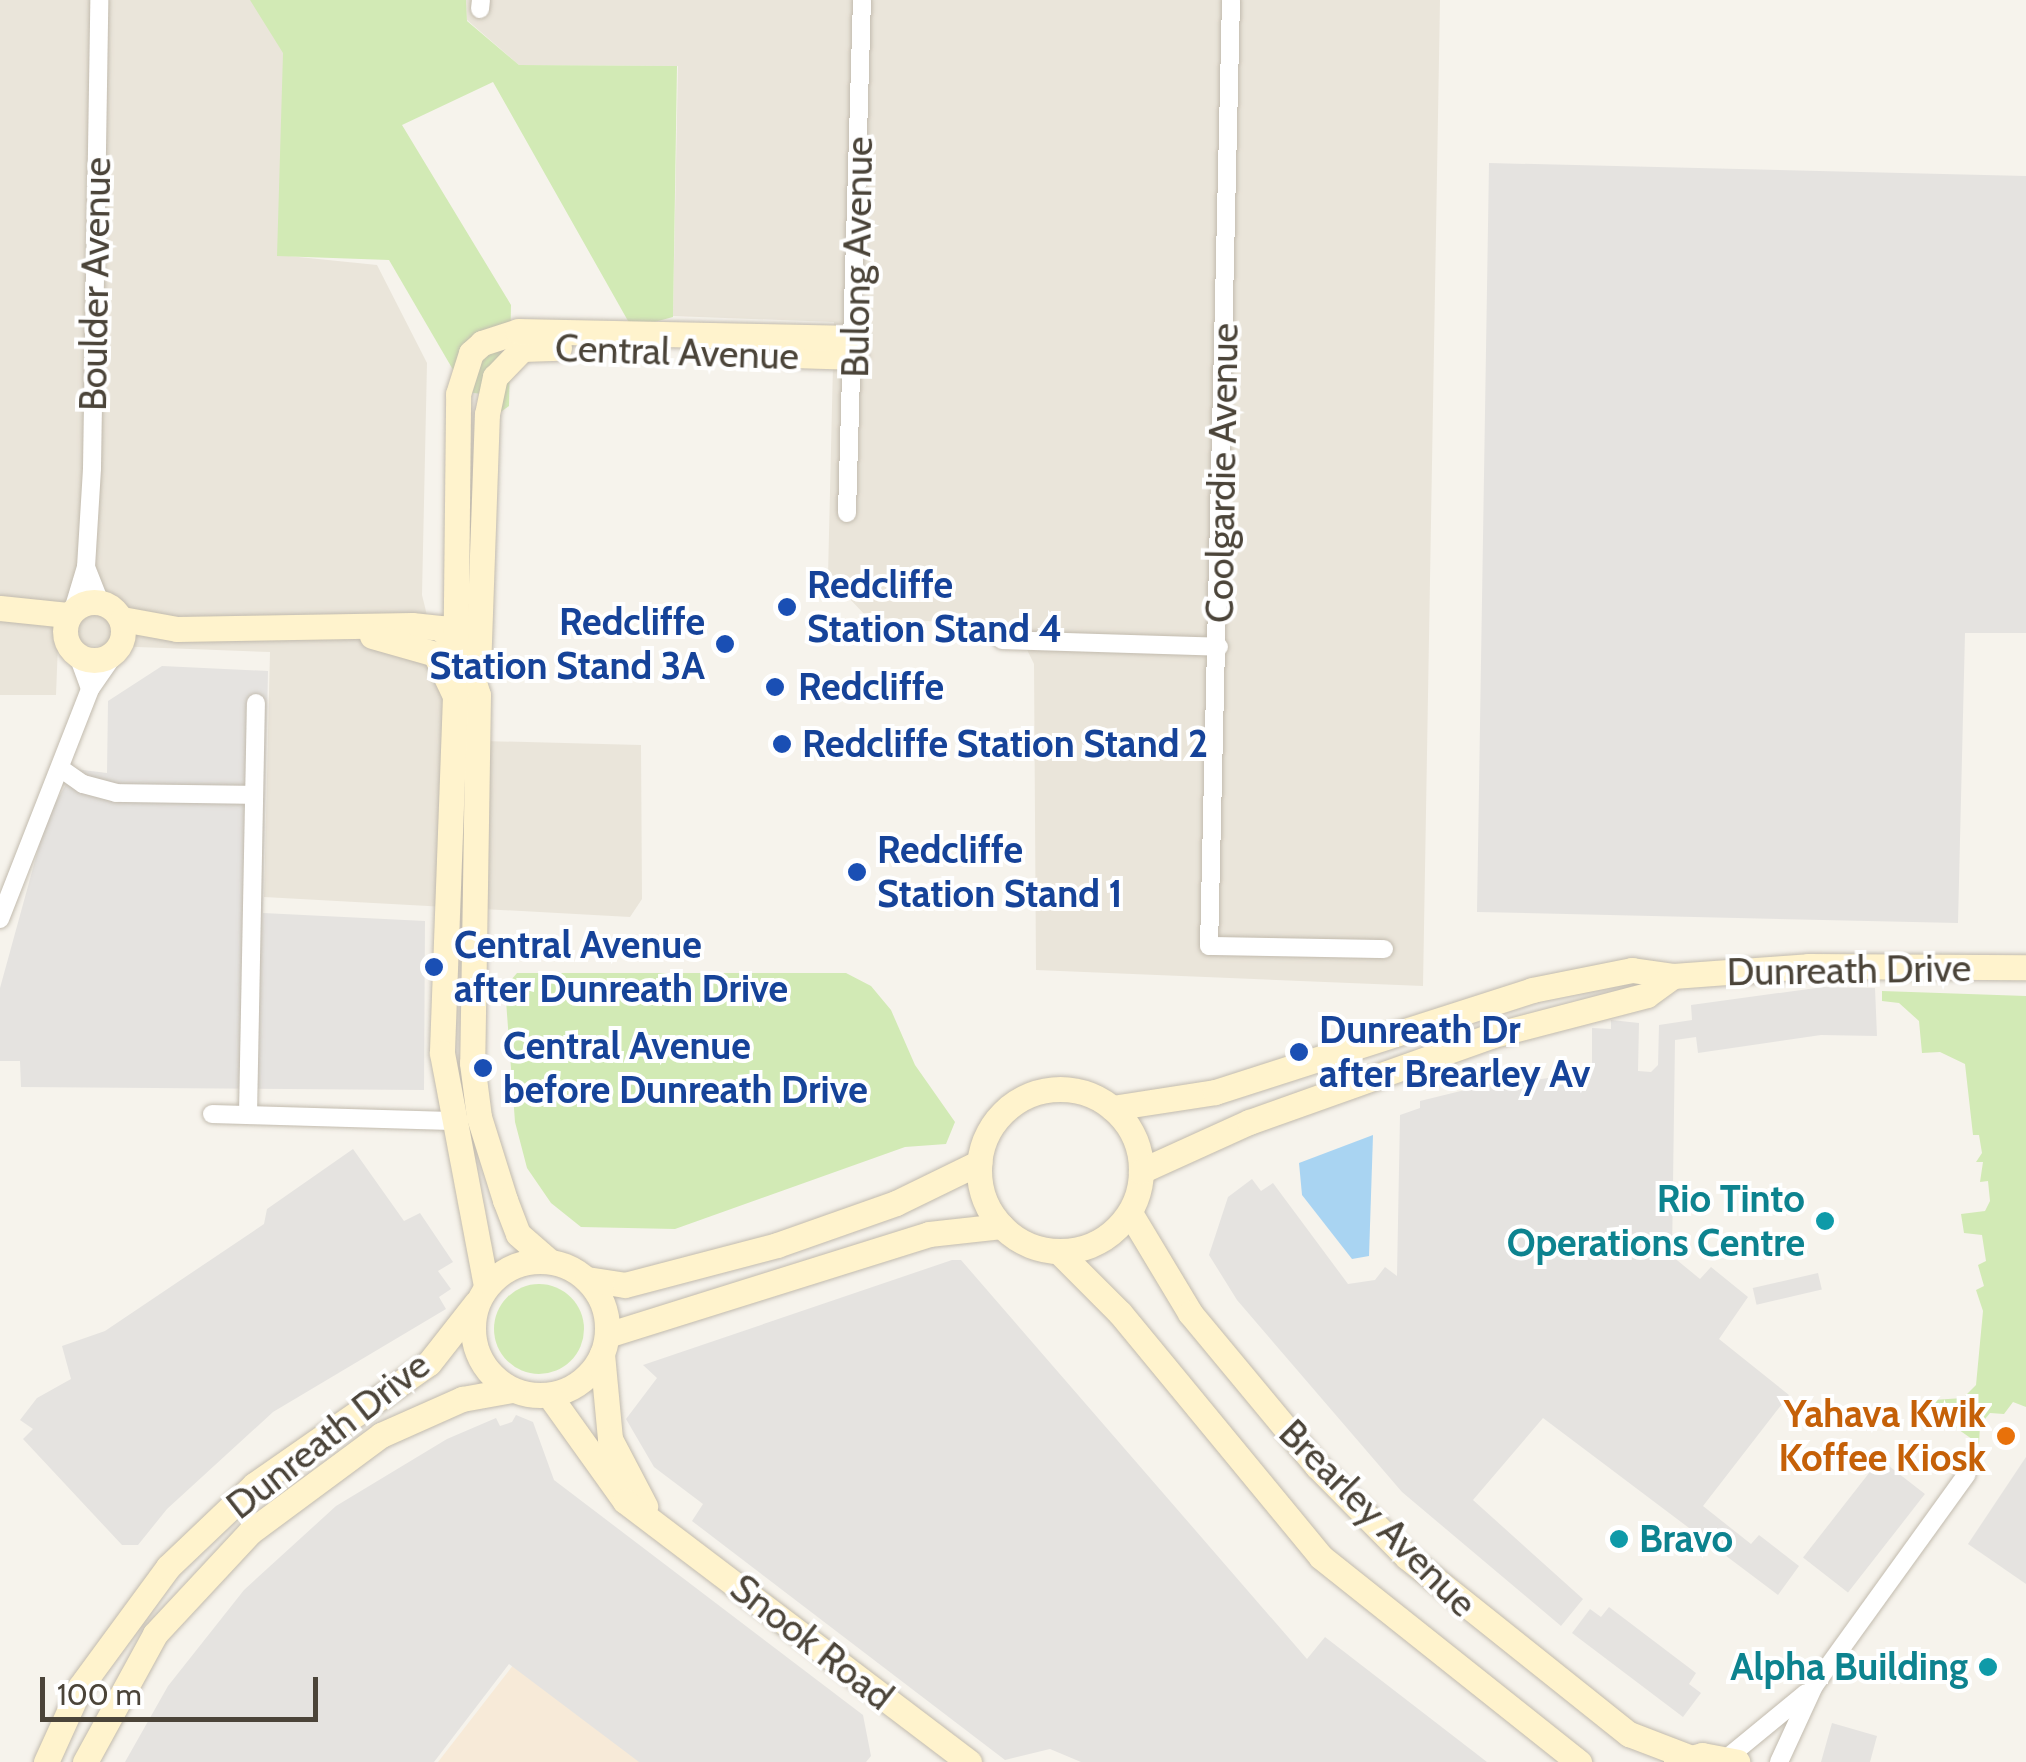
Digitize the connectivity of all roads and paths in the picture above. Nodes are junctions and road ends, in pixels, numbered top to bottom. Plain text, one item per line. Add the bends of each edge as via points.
1 (99, 0) edge
2 (862, 0) edge
3 (1230, 0) edge
4 (855, 347) junction
5 (847, 513) dead end
6 (456, 548) junction
7 (86, 567) junction
8 (479, 598) junction
9 (0, 608) edge
10 (70, 628) junction
11 (116, 630) junction
12 (440, 638) junction
13 (1002, 640) dead end
14 (1219, 647) junction
15 (90, 689) junction
16 (466, 695) junction
17 (256, 704) dead end
18 (60, 768) junction
19 (254, 795) junction
20 (0, 919) edge
21 (1384, 950) dead end
22 (2026, 967) edge
23 (1673, 976) junction
24 (1112, 1108) junction
25 (212, 1114) dead end
26 (248, 1115) junction
27 (451, 1120) junction
28 (980, 1162) junction
29 (1141, 1171) junction
30 (1130, 1213) junction
31 (1002, 1226) junction
32 (1059, 1252) junction
33 (548, 1260) junction
34 (587, 1279) junction
35 (481, 1294) junction
36 (605, 1344) junction
37 (512, 1390) junction
38 (549, 1395) junction
39 (1966, 1474) dead end
40 (656, 1522) junction
41 (1814, 1686) junction
42 (1682, 1759) edge
43 (1732, 1760) edge
44 (46, 1762) edge
45 (85, 1762) edge
46 (969, 1762) edge
47 (1578, 1762) edge
48 (1778, 1762) edge

1 - 7 street, Boulder Avenue
2 - 4 street, Bulong Avenue
3 - 14 street, Coolgardie Avenue
4 - 5 street, Bulong Avenue
4 - 6 main road, Central Avenue via 518,332 482,343 471,353 458,394
4 - 8 main road, Central Avenue via 541,348 508,357 495,377 488,414
6 - 12 main road, Central Avenue
6 - 12 main road, Central Avenue
7 - 10 street, Boulder Avenue
7 - 11 street, Boulder Avenue
8 - 12 main road
8 - 16 main road, Central Avenue
9 - 10 main road
10 - 11 main road
10 - 11 main road
10 - 15 street
11 - 12 main road via 353,630
11 - 15 street
12 - 16 main road, Central Avenue via 470,658
13 - 14 street
14 - 21 street, Coolgardie Avenue via 1210,946
15 - 18 street
16 - 27 main road, Central Avenue via 442,1054
16 - 33 main road, Central Avenue via 472,1064 504,1200 518,1234
17 - 19 street
18 - 19 street via 82,784 116,793
18 - 20 street
19 - 26 street
22 - 23 main road, Dunreath Drive via 1808,966
23 - 24 main road, Dunreath Drive via 1632,970 1532,990 1215,1092
23 - 29 main road, Dunreath Drive via 1647,995 1490,1036 1234,1128
24 - 28 main road via 1058,1089 1021,1099 990,1128
24 - 29 main road via 1128,1126
25 - 26 street
26 - 27 street
27 - 35 main road, Central Avenue
28 - 31 main road via 988,1207
28 - 34 main road via 896,1203 777,1245 625,1285
29 - 30 main road
30 - 32 main road via 1087,1248
30 - 42 main road, Brearley Avenue via 1200,1325 1317,1466 1407,1558 1568,1691 1629,1734
31 - 32 main road via 1038,1248
31 - 36 main road via 929,1234
32 - 47 main road, Brearley Avenue via 1110,1301 1321,1557
33 - 34 main road
33 - 35 main road via 513,1265
34 - 36 main road via 600,1297
35 - 37 main road via 472,1323 482,1363
35 - 44 main road, Dunreath Drive via 429,1363 254,1484 168,1568 80,1688
36 - 38 main road via 582,1382
36 - 40 main road, Snook Road via 610,1439
37 - 38 main road
37 - 45 main road, Dunreath Drive via 462,1399 381,1436 250,1532 155,1634
38 - 40 main road, Snook Road via 625,1501
39 - 41 street
40 - 46 main road, Snook Road
41 - 43 street
41 - 48 street
42 - 43 main road, Brearley Avenue

